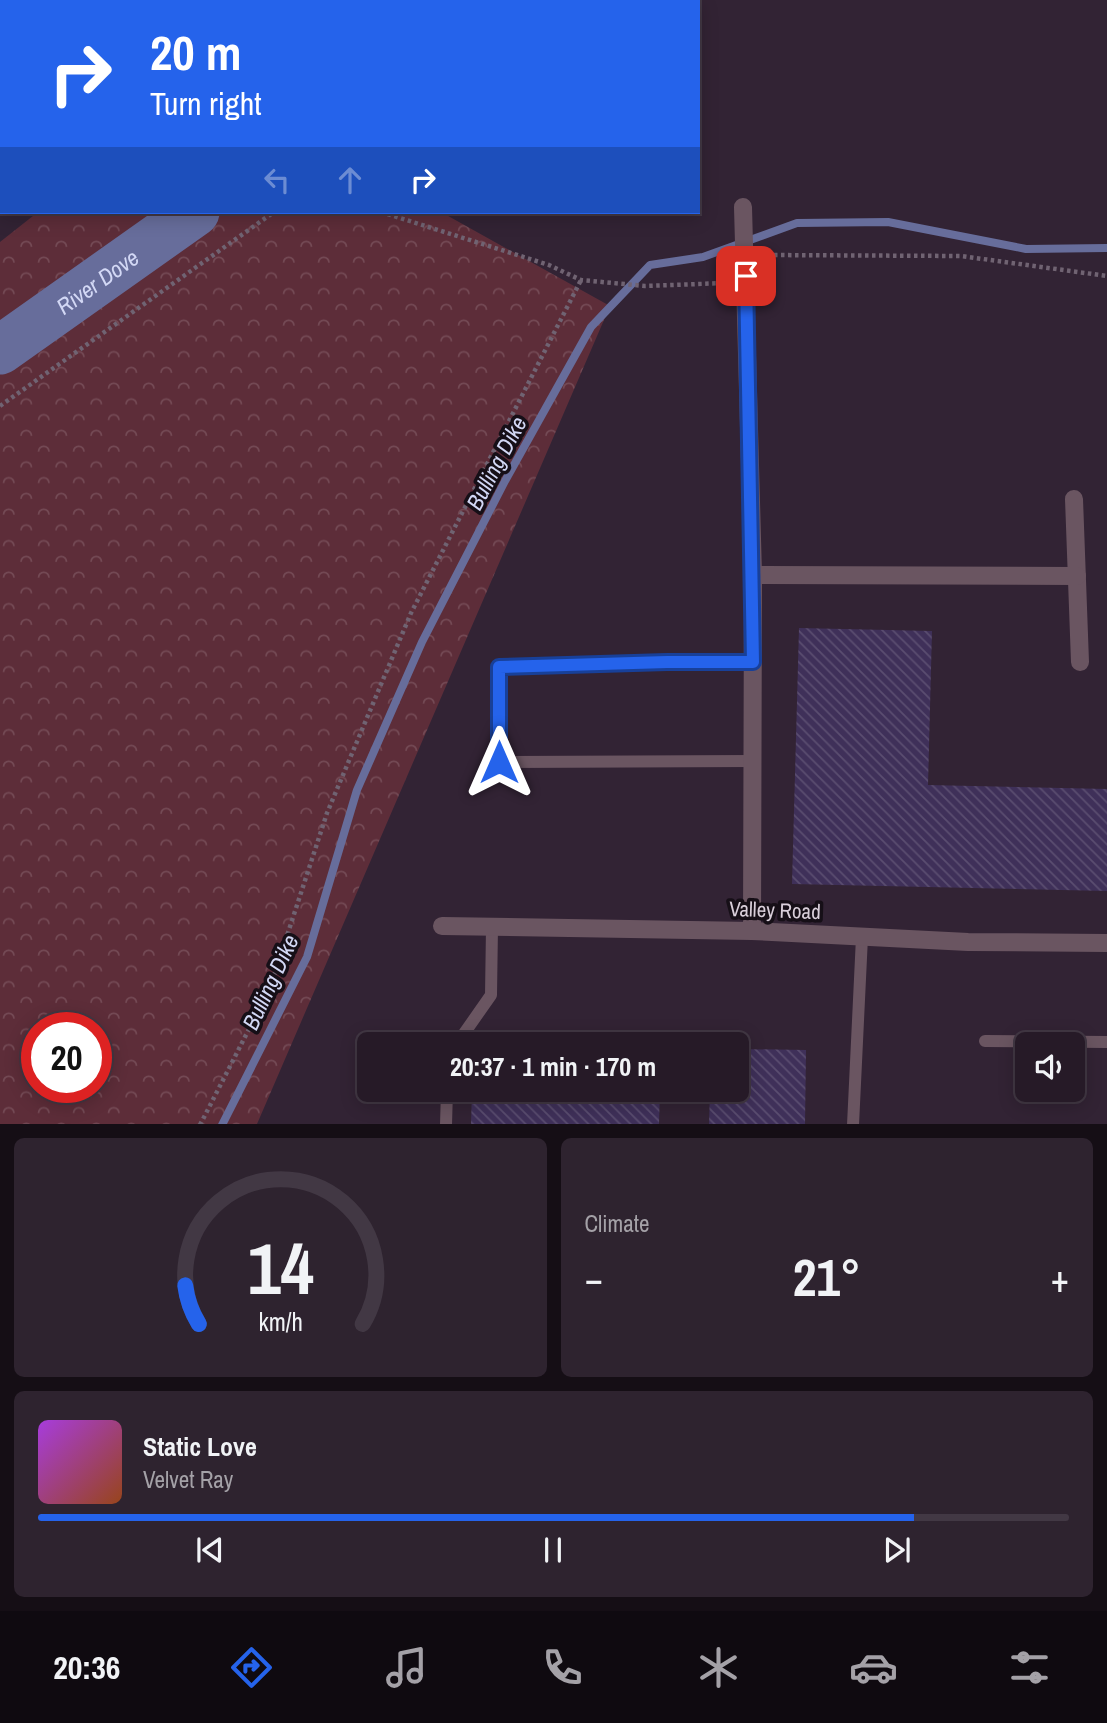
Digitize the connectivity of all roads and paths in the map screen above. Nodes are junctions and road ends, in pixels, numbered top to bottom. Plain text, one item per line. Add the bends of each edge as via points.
1 (743, 210) dead end
2 (271, 214) edge
3 (386, 214) edge
4 (746, 276) junction
5 (1107, 276) edge
6 (580, 280) junction
7 (0, 406) edge
8 (1074, 499) dead end
9 (753, 575) junction
10 (1077, 576) junction
11 (753, 662) junction
12 (1080, 662) dead end
13 (752, 761) junction
14 (442, 926) dead end
15 (492, 927) junction
16 (752, 931) junction
17 (862, 937) junction
18 (1107, 943) edge
19 (465, 1032) edge
20 (985, 1041) dead end
21 (1107, 1042) edge
22 (447, 1102) edge
23 (201, 1124) edge
24 (446, 1124) edge
25 (853, 1124) edge

1 - 4 street
2 - 7 path
3 - 6 path via 550,265
4 - 5 path via 768,254 961,256
4 - 6 path via 645,286
4 - 9 street
6 - 23 path via 411,612 327,813 271,988
8 - 10 street
9 - 10 street
9 - 11 street
10 - 12 street
11 - 13 street
11 - 13 lane via 499,667 499,762
13 - 16 street
14 - 15 street, Valley Road
15 - 16 street, Valley Road
15 - 19 lane via 491,995
16 - 17 street, Valley Road
17 - 18 street, Valley Road
17 - 25 lane
20 - 21 lane
22 - 24 lane

